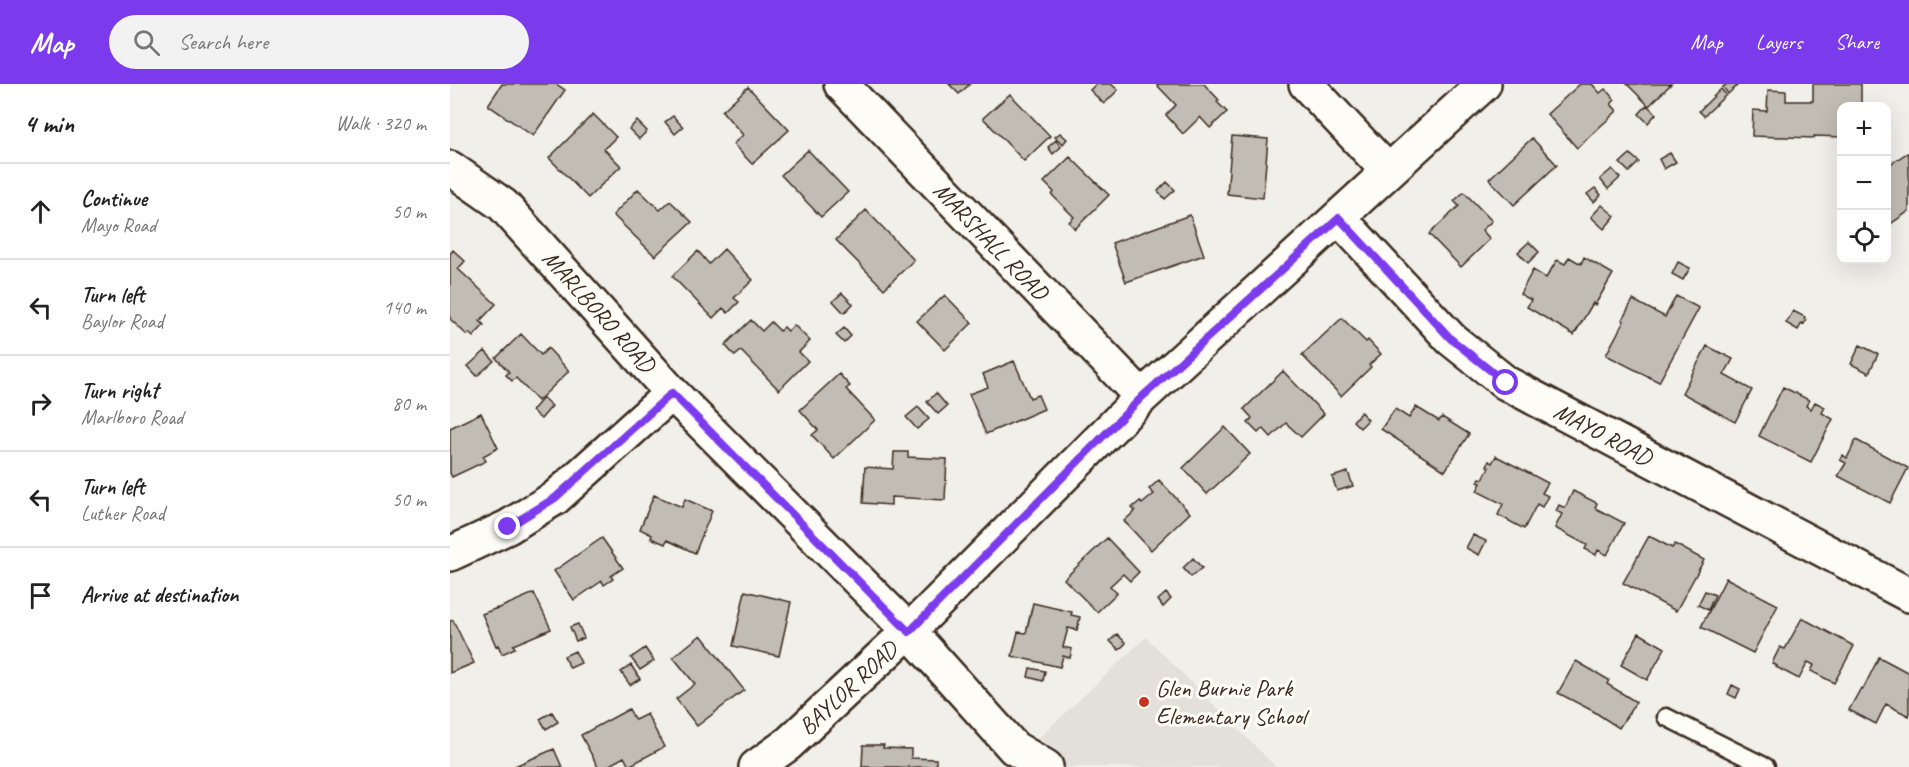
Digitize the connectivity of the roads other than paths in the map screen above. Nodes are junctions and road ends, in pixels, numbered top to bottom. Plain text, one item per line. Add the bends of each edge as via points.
1 (841, 84) edge
2 (1306, 84) edge
3 (1484, 84) edge
4 (450, 168) edge
5 (1388, 171) junction
6 (1339, 218) junction
7 (672, 393) junction
8 (1142, 397) junction
9 (450, 554) edge
10 (1909, 595) edge
11 (909, 632) junction
12 (1666, 717) dead end
13 (756, 767) edge
14 (1046, 767) edge
15 (1766, 767) edge

1 - 8 street, MARSHALL ROAD
2 - 5 street
3 - 5 street, BAYLOR ROAD
4 - 7 street, MARLBORO ROAD via 503,205
5 - 6 street, BAYLOR ROAD
6 - 8 street, BAYLOR ROAD
6 - 10 street, MAYO ROAD via 1451,339 1506,383
7 - 9 street via 555,498 508,527
7 - 11 street, MARLBORO ROAD
8 - 11 street, BAYLOR ROAD
11 - 13 street, BAYLOR ROAD via 788,744
11 - 14 street, MARLBORO ROAD via 1014,748
12 - 15 lane

